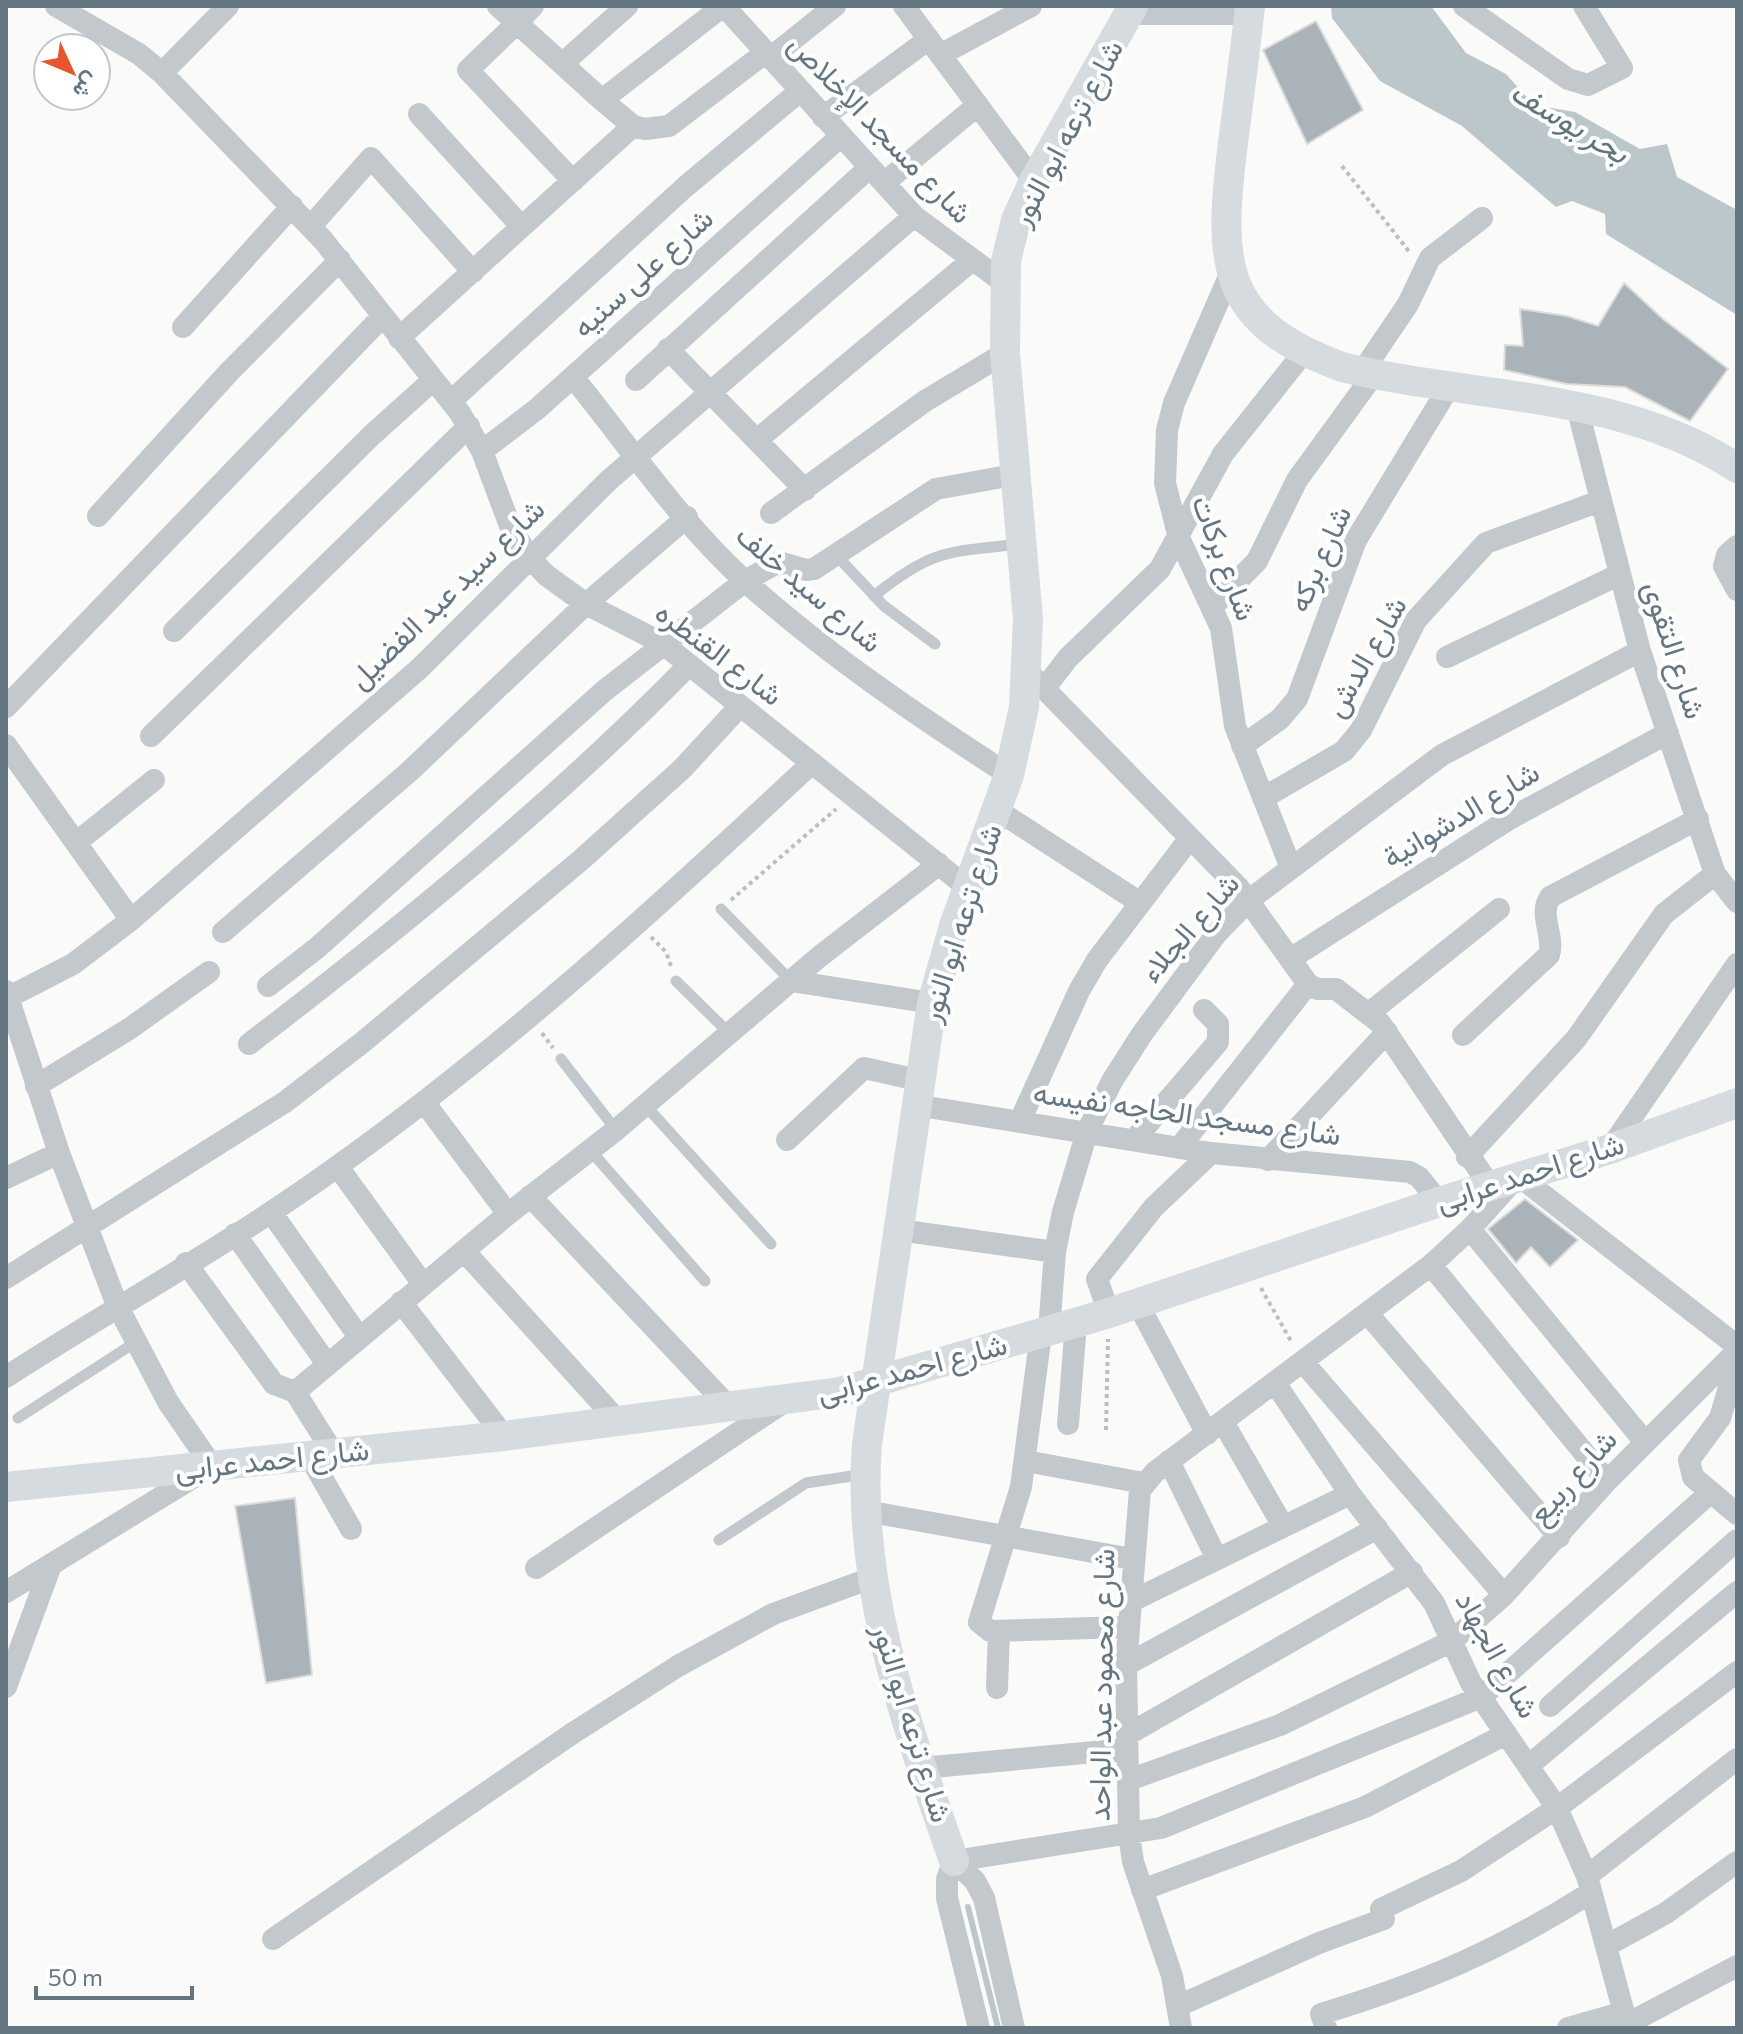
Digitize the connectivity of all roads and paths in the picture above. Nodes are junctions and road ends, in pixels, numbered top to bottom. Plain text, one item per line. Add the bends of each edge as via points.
1 (56, 6) edge
2 (228, 6) edge
3 (498, 6) edge
4 (533, 6) edge
5 (627, 6) edge
6 (723, 6) edge
7 (835, 6) edge
8 (904, 6) edge
9 (1031, 6) edge
10 (1584, 6) edge
11 (1466, 7) edge
12 (1132, 10) edge
13 (1250, 10) edge
14 (517, 23) junction
15 (935, 47) junction
16 (767, 55) junction
17 (562, 64) junction
18 (162, 73) junction
19 (800, 91) junction
20 (602, 100) junction
21 (978, 105) junction
22 (419, 114) dead end
23 (823, 117) junction
24 (633, 126) junction
25 (841, 136) junction
26 (1342, 166) dead end
27 (877, 175) junction
28 (573, 181) junction
29 (1034, 181) junction
30 (292, 206) junction
31 (914, 216) junction
32 (1482, 218) dead end
33 (311, 226) junction
34 (521, 226) junction
35 (340, 260) junction
36 (971, 261) junction
37 (1422, 269) junction
38 (473, 272) junction
39 (1231, 272) junction
40 (1003, 282) junction
41 (382, 317) junction
42 (183, 327) dead end
43 (399, 338) junction
44 (668, 349) junction
45 (1304, 352) junction
46 (1005, 353) junction
47 (1368, 373) junction
48 (573, 377) junction
49 (636, 380) dead end
50 (432, 381) junction
51 (1449, 387) junction
52 (711, 392) junction
53 (451, 401) junction
54 (1577, 407) junction
55 (469, 426) junction
56 (758, 439) junction
57 (482, 451) junction
58 (637, 456) junction
59 (1737, 468) edge
60 (1013, 475) junction
61 (805, 490) junction
62 (1600, 501) junction
63 (771, 513) dead end
64 (98, 516) dead end
65 (687, 517) junction
66 (1179, 538) junction
67 (1020, 544) junction
68 (1737, 546) edge
69 (837, 556) junction
70 (529, 557) junction
71 (1618, 575) junction
72 (745, 581) junction
73 (1737, 590) edge
74 (874, 596) junction
75 (586, 604) junction
76 (1214, 605) junction
77 (174, 631) dead end
78 (662, 643) junction
79 (935, 644) dead end
80 (1640, 651) junction
81 (1447, 657) dead end
82 (689, 665) junction
83 (1036, 680) junction
84 (740, 706) junction
85 (6, 707) edge
86 (1668, 733) junction
87 (151, 736) dead end
88 (6, 745) edge
89 (1242, 746) junction
90 (812, 763) junction
91 (1009, 775) junction
92 (154, 780) dead end
93 (853, 795) junction
94 (1263, 798) junction
95 (997, 810) junction
96 (1698, 819) junction
97 (1190, 838) junction
98 (77, 842) junction
99 (939, 864) junction
100 (1291, 868) junction
101 (1715, 874) junction
102 (968, 888) junction
103 (1249, 900) junction
104 (1139, 902) junction
105 (1737, 902) edge
106 (721, 909) joint
107 (1499, 909) dead end
108 (131, 920) junction
109 (638, 924) junction
110 (223, 932) dead end
111 (1290, 959) junction
112 (1737, 964) edge
113 (209, 972) dead end
114 (676, 981) joint
115 (791, 981) junction
116 (1308, 984) junction
117 (268, 986) dead end
118 (7, 994) edge
119 (932, 1003) junction
120 (1204, 1010) dead end
121 (1369, 1013) junction
122 (530, 1018) junction
123 (1387, 1032) junction
124 (729, 1033) junction
125 (1463, 1035) dead end
126 (249, 1044) dead end
127 (561, 1059) joint
128 (16, 1060) edge
129 (36, 1086) junction
130 (916, 1092) junction
131 (424, 1102) junction
132 (1737, 1103) edge
133 (645, 1105) junction
134 (1020, 1121) junction
135 (616, 1130) junction
136 (1087, 1132) junction
137 (787, 1140) dead end
138 (1134, 1140) junction
139 (1179, 1148) junction
140 (1610, 1149) junction
141 (590, 1150) junction
142 (59, 1153) junction
143 (1211, 1153) junction
144 (1467, 1157) junction
145 (1268, 1160) junction
146 (338, 1167) junction
147 (6, 1178) edge
148 (1509, 1180) junction
149 (530, 1196) junction
150 (1439, 1202) junction
151 (271, 1212) junction
152 (508, 1214) junction
153 (89, 1228) junction
154 (1470, 1229) junction
155 (899, 1230) junction
156 (235, 1234) junction
157 (771, 1244) dead end
158 (464, 1251) junction
159 (1055, 1252) junction
160 (186, 1263) junction
161 (1431, 1265) junction
162 (1249, 1266) junction
163 (6, 1278) edge
164 (705, 1281) dead end
165 (423, 1284) junction
166 (401, 1302) junction
167 (1138, 1304) junction
168 (117, 1305) junction
169 (1109, 1313) junction
170 (1368, 1314) junction
171 (1055, 1329) junction
172 (359, 1337) junction
173 (136, 1342) junction
174 (1737, 1348) edge
175 (1737, 1361) edge
176 (1303, 1362) junction
177 (327, 1364) junction
178 (6, 1377) edge
179 (1275, 1383) junction
180 (875, 1384) junction
181 (295, 1392) junction
182 (787, 1400) junction
183 (729, 1407) junction
184 (18, 1418) dead end
185 (618, 1421) junction
186 (1068, 1424) dead end
187 (1215, 1428) junction
188 (1106, 1430) dead end
189 (504, 1436) junction
190 (1645, 1442) junction
191 (322, 1455) junction
192 (1026, 1461) junction
193 (1169, 1461) junction
194 (212, 1466) junction
195 (865, 1474) junction
196 (1607, 1481) junction
197 (1143, 1483) junction
198 (6, 1487) edge
199 (1711, 1492) junction
200 (1350, 1494) junction
201 (866, 1511) junction
202 (1737, 1514) edge
203 (1283, 1526) junction
204 (1377, 1528) junction
205 (351, 1529) dead end
206 (1007, 1537) junction
207 (1559, 1537) junction
208 (719, 1540) dead end
209 (1737, 1540) edge
210 (1216, 1557) junction
211 (1132, 1559) junction
212 (51, 1565) junction
213 (536, 1568) dead end
214 (1412, 1572) junction
215 (874, 1577) junction
216 (6, 1592) edge
217 (1737, 1592) edge
218 (1504, 1595) junction
219 (1128, 1603) junction
220 (1127, 1627) junction
221 (999, 1631) junction
222 (1452, 1641) junction
223 (1126, 1665) junction
224 (1737, 1672) edge
225 (6, 1687) edge
226 (997, 1688) dead end
227 (1481, 1697) junction
228 (1550, 1706) dead end
229 (1506, 1734) junction
230 (1127, 1742) junction
231 (1737, 1759) edge
232 (1528, 1766) junction
233 (922, 1768) junction
234 (1129, 1780) junction
235 (1557, 1808) junction
236 (1129, 1834) junction
237 (954, 1861) junction
238 (1737, 1862) edge
239 (1588, 1884) junction
240 (1142, 1890) junction
241 (273, 1939) dead end
242 (1606, 1946) junction
243 (1737, 1966) edge
244 (1179, 2017) edge
245 (1626, 2021) edge
246 (979, 2028) edge
247 (1014, 2028) edge
248 (1326, 2028) edge
249 (1568, 2028) edge

1 - 18 street, شارع القنطره
2 - 18 street
3 - 14 street
4 - 14 street
5 - 17 street
6 - 16 street, شارع مسجد الإخلاص
6 - 20 street
7 - 16 street
8 - 15 street
9 - 15 street
10 - 11 street via 1622,68 1588,85 1568,79
12 - 13 street
12 - 29 street, شارع ترعه ابو النور
13 - 39 street via 1225,212
14 - 17 street
14 - 28 street via 468,70
15 - 21 street
15 - 23 street
16 - 19 street, شارع مسجد الإخلاص
16 - 24 street via 669,126
17 - 20 street
18 - 30 street, شارع القنطره
19 - 23 street, شارع مسجد الإخلاص
19 - 53 street via 685,187
20 - 24 street
21 - 27 street
21 - 29 street
22 - 34 street
23 - 25 street, شارع مسجد الإخلاص
24 - 28 street
25 - 27 street, شارع مسجد الإخلاص
25 - 48 street, شارع على سنيه
26 - 37 path
27 - 31 street, شارع مسجد الإخلاص
27 - 44 street
28 - 34 street
29 - 40 street, شارع ترعه ابو النور via 1013,230
30 - 33 street, شارع القنطره
30 - 42 street
31 - 36 street, شارع مسجد الإخلاص
31 - 52 street, شارع سيد عبد الفضيل
32 - 37 street
33 - 35 street, شارع القنطره
33 - 38 street via 371,158
34 - 38 street
35 - 41 street, شارع القنطره
35 - 64 street
36 - 40 street, شارع مسجد الإخلاص
36 - 56 street
37 - 47 street
38 - 43 street
39 - 45 street via 1260,320
39 - 66 street, شارع بركات via 1167,430 1165,483
40 - 46 street, شارع ترعه ابو النور
41 - 43 street, شارع القنطره
41 - 85 street
43 - 50 street, شارع القنطره
44 - 49 street
44 - 52 street
45 - 47 street
45 - 66 street via 1223,454
46 - 60 street, شارع ترعه ابو النور
46 - 61 street via 925,401
47 - 51 street
47 - 76 street via 1297,480 1257,561
48 - 57 street, شارع على سنيه
48 - 58 street, شارع سيد خلف
50 - 53 street, شارع القنطره
50 - 77 street
51 - 54 street
51 - 89 street, شارع بركه via 1356,540 1297,699 1280,719
52 - 56 street
52 - 58 street, شارع سيد عبد الفضيل
53 - 55 street, شارع القنطره
54 - 59 street via 1670,431
54 - 62 street, شارع التقوى
55 - 57 street, شارع القنطره
55 - 87 street
56 - 61 street
57 - 70 street, شارع القنطره via 510,526
58 - 65 street, شارع سيد خلف
58 - 70 street, شارع سيد عبد الفضيل
60 - 67 street, شارع ترعه ابو النور
60 - 69 street via 936,489
61 - 63 street
62 - 71 street, شارع التقوى
62 - 94 street, شارع الدش via 1486,543 1416,620 1361,730 1344,751
65 - 72 street, شارع سيد خلف
65 - 75 street
66 - 76 street, شارع بركات
66 - 83 street via 1152,578 1068,658
67 - 74 lane via 927,558
67 - 83 street, شارع ترعه ابو النور
68 - 73 street via 1724,566
69 - 72 street via 810,571 779,562
69 - 74 lane
70 - 75 street, شارع القنطره
70 - 108 street, شارع سيد عبد الفضيل via 420,668
71 - 80 street, شارع التقوى
71 - 81 street
72 - 78 street
72 - 91 street, شارع سيد خلف via 900,702
74 - 79 lane
75 - 78 street, شارع القنطره
75 - 110 street via 410,771
76 - 89 street, شارع بركات
78 - 82 street, شارع القنطره
78 - 117 street
80 - 86 street, شارع التقوى
80 - 100 street, شارع الجلاء via 1466,740
82 - 84 street, شارع القنطره
82 - 126 street via 462,872
83 - 91 street, شارع ترعه ابو النور via 1024,707
83 - 97 street
84 - 90 street, شارع القنطره
84 - 153 street via 683,768 581,860 363,1042 285,1102
86 - 96 street, شارع التقوى
86 - 111 street, شارع الدشوانية via 1499,825
88 - 98 street
89 - 94 street, شارع بركات
90 - 93 street, شارع القنطره
90 - 109 street
91 - 95 street, شارع ترعه ابو النور
92 - 98 street
93 - 99 street, شارع القنطره
93 - 106 path
94 - 100 street, شارع بركات
95 - 102 street, شارع ترعه ابو النور
95 - 104 street
96 - 101 street, شارع التقوى
96 - 125 street via 1550,897 1545,910 1552,942 1549,955
97 - 103 street
97 - 104 street
98 - 108 street
99 - 102 street, شارع القنطره
99 - 115 street
100 - 103 street, شارع الجلاء
101 - 105 street, شارع التقوى
101 - 144 street via 1664,914 1576,1039
102 - 119 street, شارع ترعه ابو النور
103 - 111 street
103 - 136 street, شارع الجلاء via 1217,933 1142,1034
104 - 134 street via 1079,991
106 - 115 lane
107 - 121 street
108 - 118 street, شارع سيد عبد الفضيل via 73,964
109 - 114 path via 666,952
109 - 122 street
111 - 116 street
112 - 140 street
113 - 129 street
114 - 124 lane
115 - 119 street
115 - 124 street
116 - 121 street via 1336,989
116 - 139 street
118 - 128 street
119 - 130 street, شارع ترعه ابو النور
120 - 138 street via 1218,1024 1218,1042
121 - 123 street
122 - 127 path
122 - 131 street
123 - 144 street
123 - 145 street
124 - 133 street
127 - 135 lane
128 - 129 street
129 - 142 street
130 - 134 street, شارع مسجد الحاجه نفيسه
130 - 137 street, شارع مسجد الحاجه نفيسه via 864,1068
130 - 155 street, شارع ترعه ابو النور
131 - 146 street
131 - 152 street
132 - 140 street, شارع احمد عرابى
133 - 135 street
133 - 157 lane
134 - 136 street, شارع مسجد الحاجه نفيسه
135 - 141 street
136 - 138 street, شارع مسجد الحاجه نفيسه
136 - 159 street, شارع الجلاء
138 - 139 street, شارع مسجد الحاجه نفيسه
139 - 143 street, شارع مسجد الحاجه نفيسه
140 - 148 street, شارع احمد عرابى
141 - 149 street
141 - 164 lane
142 - 147 street
142 - 153 street
143 - 145 street, شارع مسجد الحاجه نفيسه
143 - 169 street via 1154,1207 1097,1279
144 - 148 street
145 - 150 street, شارع مسجد الحاجه نفيسه via 1410,1172
146 - 151 street
146 - 165 street
148 - 150 street, شارع احمد عرابى
148 - 154 street
148 - 174 street
149 - 152 street
149 - 183 street
150 - 162 street, شارع احمد عرابى
151 - 156 street
151 - 172 street
152 - 158 street
153 - 163 street
153 - 168 street
154 - 161 street
154 - 190 street
155 - 159 street
155 - 180 street, شارع ترعه ابو النور
156 - 160 street
156 - 177 street
158 - 165 street
158 - 185 street
159 - 171 street, شارع الجلاء
160 - 168 street
160 - 181 street via 274,1384
161 - 170 street
161 - 196 street
162 - 167 street, شارع احمد عرابى
162 - 176 path
165 - 166 street
166 - 172 street
166 - 189 street
167 - 169 street, شارع احمد عرابى
167 - 187 street
168 - 173 street
168 - 178 street
169 - 171 street, شارع احمد عرابى
169 - 188 path
170 - 176 street
170 - 207 street
171 - 180 street, شارع احمد عرابى
171 - 186 street
171 - 192 street
172 - 177 street
173 - 184 lane
173 - 194 street via 168,1402
174 - 190 street, شارع ربيع
175 - 199 street via 1720,1418 1689,1460 1693,1477
176 - 179 street
176 - 218 street
177 - 181 street
179 - 187 street
179 - 200 street, شارع الجهاد
180 - 182 street, شارع احمد عرابى
180 - 195 street, شارع ترعه ابو النور
181 - 191 street
182 - 183 street, شارع احمد عرابى
182 - 213 street
183 - 185 street, شارع احمد عرابى
185 - 189 street, شارع احمد عرابى
187 - 193 street
187 - 203 street
189 - 191 street, شارع احمد عرابى
190 - 196 street, شارع ربيع
191 - 194 street, شارع احمد عرابى
191 - 205 street
192 - 197 street
192 - 206 street
193 - 197 street
193 - 210 street
194 - 198 street, شارع احمد عرابى
194 - 212 street
195 - 201 street, شارع ترعه ابو النور
195 - 208 lane via 806,1483
196 - 207 street, شارع ربيع
197 - 211 street, شارع محمود عبد الواحد
199 - 202 street
199 - 227 street
200 - 203 street
200 - 204 street, شارع الجهاد
201 - 206 street
201 - 215 street, شارع ترعه ابو النور
203 - 210 street
204 - 214 street, شارع الجهاد
204 - 223 street
206 - 211 street
206 - 221 street via 979,1617 985,1630
207 - 218 street, شارع ربيع
209 - 228 street
210 - 219 street
211 - 219 street, شارع محمود عبد الواحد
212 - 216 street
212 - 225 street
214 - 222 street, شارع الجهاد
214 - 230 street
215 - 233 street, شارع ترعه ابو النور via 891,1668
215 - 241 street via 773,1614 678,1666
217 - 232 street
218 - 222 street, شارع ربيع
219 - 220 street, شارع محمود عبد الواحد
220 - 221 street
220 - 223 street, شارع محمود عبد الواحد
221 - 226 street
222 - 227 street, شارع الجهاد
222 - 234 street, شارع ربيع via 1280,1725
223 - 230 street, شارع محمود عبد الواحد
224 - 235 street
227 - 229 street, شارع الجهاد
227 - 236 street via 1176,1823
229 - 232 street, شارع الجهاد
229 - 240 street via 1355,1811
230 - 233 street
230 - 234 street, شارع محمود عبد الواحد
231 - 239 street
232 - 235 street, شارع الجهاد
233 - 237 street, شارع ترعه ابو النور
234 - 236 street, شارع محمود عبد الواحد
235 - 239 street, شارع الجهاد
235 - 244 street via 1461,1871 1381,1909 1384,1919 1319,1943
236 - 237 street
236 - 240 street, شارع محمود عبد الواحد
237 - 246 street, شارع ترعه ابو النور via 947,1898
237 - 247 street, شارع ترعه ابو النور via 984,1898
238 - 242 street via 1666,1913
239 - 242 street, شارع الجهاد
239 - 248 street via 1477,1958 1321,2014
240 - 244 street, شارع محمود عبد الواحد via 1164,1947
242 - 245 street, شارع الجهاد
243 - 245 street
245 - 249 street

